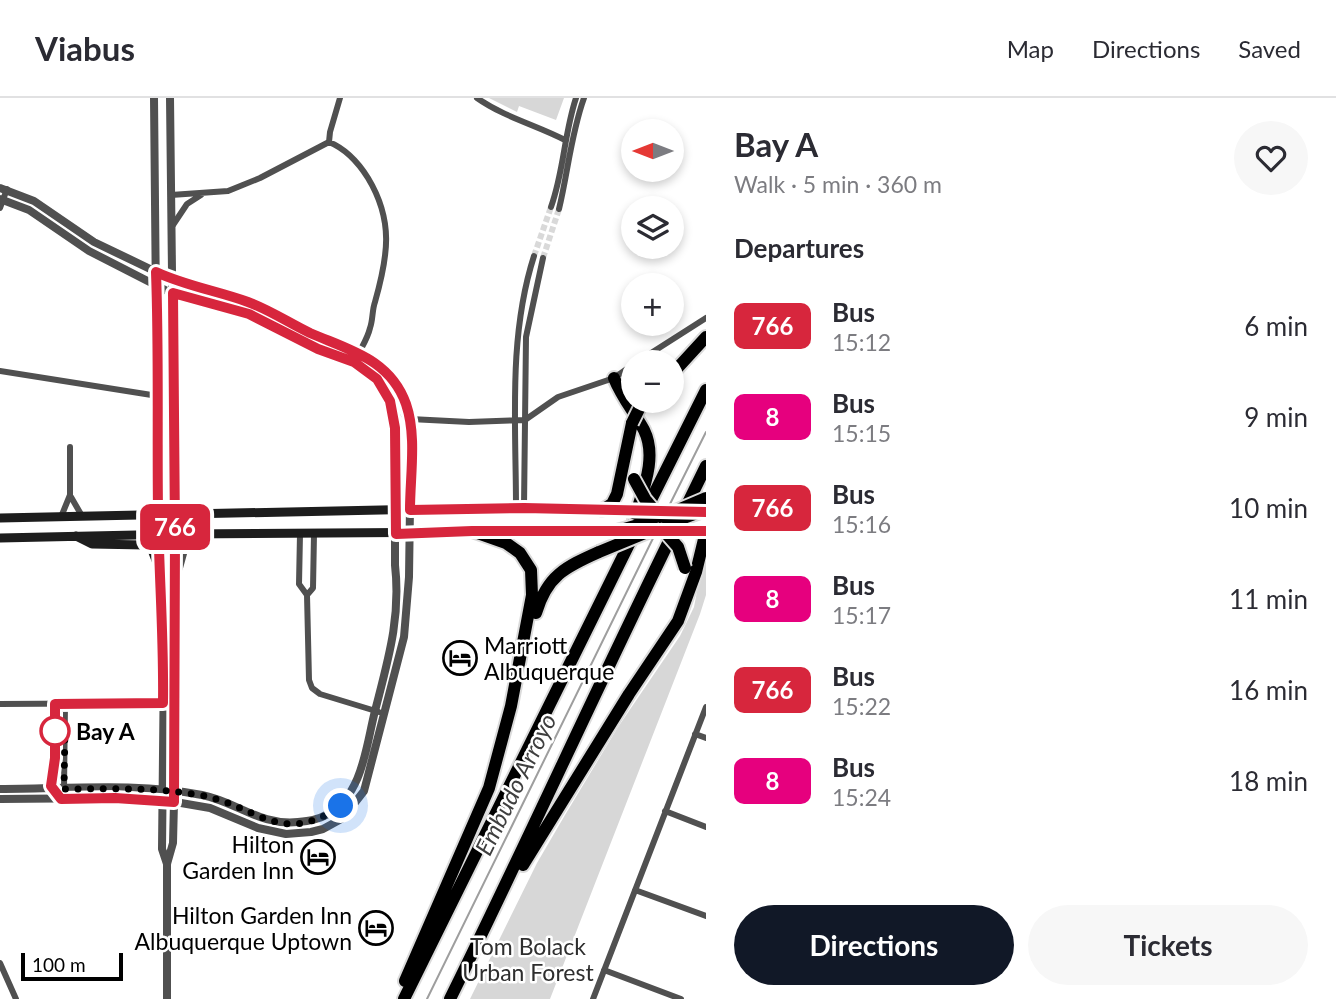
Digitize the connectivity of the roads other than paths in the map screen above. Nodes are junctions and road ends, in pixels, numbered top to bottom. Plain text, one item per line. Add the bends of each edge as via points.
1 (154, 98) edge
2 (170, 98) edge
3 (340, 98) edge
4 (477, 98) edge
5 (576, 98) edge
6 (584, 98) edge
7 (565, 140) junction
8 (329, 142) junction
9 (564, 172) junction
10 (3, 188) edge
11 (202, 194) junction
12 (172, 195) junction
13 (1, 202) edge
14 (555, 208) tunnel mouth
15 (172, 226) junction
16 (534, 256) tunnel mouth
17 (543, 258) tunnel mouth
18 (156, 272) junction
19 (173, 280) junction
20 (157, 285) junction
21 (173, 293) junction
22 (706, 318) edge
23 (296, 326) junction
24 (291, 336) junction
25 (706, 337) edge
26 (656, 350) edge
27 (359, 353) junction
28 (684, 361) edge
29 (366, 369) junction
30 (0, 371) edge
31 (621, 373) edge
32 (614, 378) junction
33 (706, 390) edge
34 (158, 396) junction
35 (638, 413) edge
36 (410, 419) junction
37 (515, 420) junction
38 (525, 421) junction
39 (70, 447) dead end
40 (626, 451) junction
41 (706, 466) edge
42 (70, 495) junction
43 (706, 498) edge
44 (520, 508) junction
45 (394, 510) junction
46 (410, 510) junction
47 (602, 510) junction
48 (624, 510) joint
49 (703, 512) edge
50 (175, 513) junction
51 (158, 514) junction
52 (82, 516) junction
53 (61, 517) junction
54 (2, 520) edge
55 (660, 522) junction
56 (472, 531) junction
57 (613, 531) joint
58 (685, 531) joint
59 (704, 531) edge
60 (159, 534) junction
61 (175, 534) junction
62 (205, 534) junction
63 (299, 534) junction
64 (314, 534) junction
65 (396, 534) junction
66 (409, 534) junction
67 (76, 536) junction
68 (0, 538) edge
69 (622, 558) junction
70 (160, 571) junction
71 (307, 595) junction
72 (686, 599) junction
73 (175, 606) junction
74 (525, 639) junction
75 (163, 703) junction
76 (174, 703) junction
77 (0, 704) edge
78 (65, 704) junction
79 (706, 707) edge
80 (375, 710) junction
81 (386, 713) junction
82 (695, 734) junction
83 (706, 738) edge
84 (0, 789) edge
85 (64, 789) junction
86 (162, 790) junction
87 (174, 791) junction
88 (0, 799) edge
89 (64, 799) junction
90 (162, 801) junction
91 (174, 802) junction
92 (665, 811) junction
93 (706, 827) edge
94 (167, 864) junction
95 (635, 890) junction
96 (494, 913) junction
97 (706, 916) edge
98 (0, 963) edge
99 (604, 970) junction
100 (16, 999) edge
101 (167, 999) edge
102 (398, 999) edge
103 (404, 999) edge
104 (450, 999) edge
105 (593, 999) edge
106 (681, 999) edge

1 - 18 street
2 - 12 street
3 - 8 street
4 - 7 street via 498,112
5 - 7 street
6 - 9 street
7 - 9 street
8 - 11 street via 238,187
8 - 27 street via 341,147 364,172 386,228 384,269
9 - 14 street
10 - 13 street
10 - 18 street via 46,207 94,242
11 - 12 street
11 - 15 street via 187,204
12 - 15 street
13 - 20 street via 40,217 89,251
15 - 19 street
16 - 37 street via 517,335
17 - 38 street via 526,337
18 - 19 street
18 - 20 street
19 - 21 street
19 - 23 street via 248,302
20 - 21 street
20 - 34 street
21 - 24 street via 249,314
21 - 50 street
22 - 26 street
23 - 24 street
23 - 27 street
24 - 29 street
25 - 28 highway
27 - 36 street via 393,380
29 - 36 street via 387,383
29 - 45 street via 386,393 394,419
30 - 34 street
31 - 32 street
32 - 38 street via 558,397
32 - 69 highway via 645,432 650,454
33 - 69 highway
34 - 51 street
35 - 40 highway, bridge
36 - 37 street
36 - 46 street
37 - 38 street
37 - 44 street
38 - 44 street
39 - 42 street
40 - 47 highway via 616,498
40 - 55 highway, bridge via 634,479
41 - 96 highway via 599,683
42 - 52 street
42 - 53 street
43 - 55 highway, bridge
44 - 46 main road
44 - 47 main road
45 - 46 main road
45 - 50 main road
45 - 65 street
46 - 66 street
47 - 48 main road
48 - 55 highway, bridge
49 - 55 highway, bridge
50 - 51 main road
50 - 61 street
51 - 52 main road
51 - 60 street
52 - 53 main road
53 - 54 main road
55 - 57 highway, bridge
55 - 58 highway, bridge
55 - 72 highway, bridge via 678,547 685,568
55 - 74 highway, bridge via 568,566 543,592
56 - 57 main road
56 - 66 main road
56 - 74 highway via 512,546 531,569
58 - 59 main road, bridge
59 - 72 highway
60 - 61 main road
60 - 67 main road
60 - 70 street
61 - 62 main road
61 - 73 street
62 - 63 main road
62 - 73 street via 182,556
63 - 64 main road
63 - 71 street via 299,584
64 - 65 main road
64 - 71 street via 313,588
65 - 66 main road
65 - 80 street via 395,636
66 - 81 street via 404,637
67 - 68 main road
67 - 70 main road via 92,544 145,545 152,550
69 - 103 highway
70 - 75 street
71 - 80 street via 312,688
72 - 96 highway via 673,629
73 - 76 street
74 - 102 highway via 489,788
75 - 76 street
75 - 78 street
75 - 86 street
76 - 87 street
77 - 78 street
78 - 85 street
79 - 82 street
80 - 81 street
80 - 87 street via 350,794 341,806 317,819 270,822 213,798
81 - 91 street via 364,791 343,818 323,829 270,832 210,808
82 - 83 street
82 - 92 street
84 - 85 street
85 - 86 street
85 - 89 street
86 - 87 street
86 - 90 street
87 - 91 street
88 - 89 street
89 - 90 street
90 - 91 street
90 - 94 street via 162,849
91 - 94 street via 173,844
92 - 93 street
92 - 95 street
94 - 101 street
95 - 97 street
95 - 99 street
96 - 104 highway
98 - 100 street
99 - 105 street
99 - 106 street

